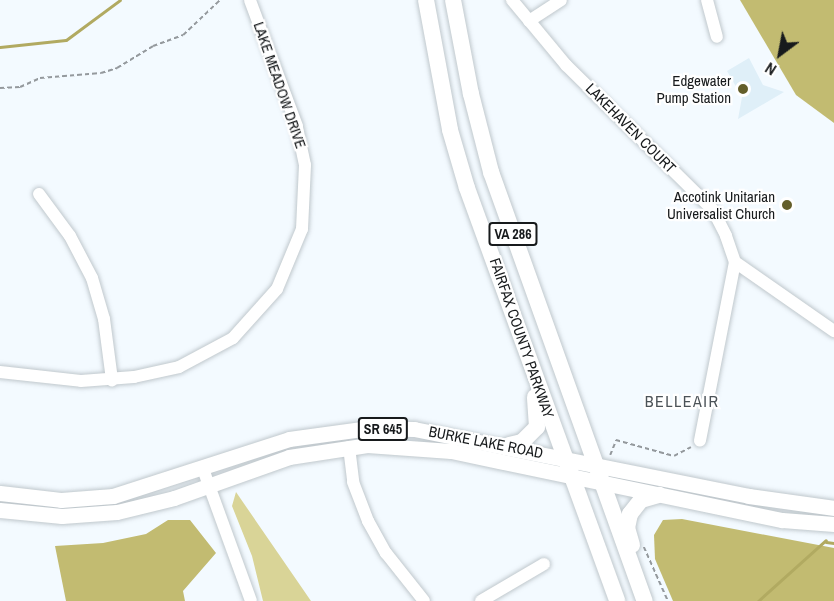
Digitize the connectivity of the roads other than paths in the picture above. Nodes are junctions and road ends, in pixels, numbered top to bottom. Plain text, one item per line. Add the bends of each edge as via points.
1 (250, 0) edge
2 (426, 0) edge
3 (453, 0) edge
4 (512, 0) edge
5 (561, 0) edge
6 (707, 0) edge
7 (529, 21) junction
8 (717, 37) dead end
9 (39, 194) dead end
10 (735, 262) junction
11 (834, 331) edge
12 (523, 344) junction
13 (0, 372) edge
14 (112, 380) junction
15 (700, 441) road end
16 (508, 445) junction
17 (349, 447) junction
18 (565, 457) junction
19 (593, 463) junction
20 (204, 469) junction
21 (572, 477) junction
22 (600, 482) junction
23 (210, 485) junction
24 (0, 493) edge
25 (659, 495) junction
26 (834, 508) edge
27 (0, 510) edge
28 (834, 524) edge
29 (544, 564) dead end
30 (645, 600) edge
31 (250, 601) edge
32 (424, 601) edge
33 (481, 601) edge
34 (617, 601) edge

1 - 14 street, LAKE MEADOW DRIVE via 297,126 305,165 306,206 292,261 263,309 221,346 179,367
2 - 12 highway, FAIRFAX COUNTY PARKWAY / VA 286 via 456,151
3 - 19 highway, FAIRFAX COUNTY PARKWAY / VA 286 via 491,172
4 - 7 street, LAKEHAVEN COURT
5 - 7 street
6 - 8 street
7 - 10 street, LAKEHAVEN COURT via 566,65 713,210
9 - 14 street via 70,236 92,278 104,319
10 - 11 street
10 - 15 street
12 - 16 highway via 539,416 531,435
12 - 18 highway, FAIRFAX COUNTY PARKWAY / VA 286
13 - 14 street, LAKE MEADOW DRIVE via 53,380
16 - 18 main road, BURKE LAKE ROAD / SR 645
16 - 20 main road, BURKE LAKE ROAD / SR 645 via 414,429 369,429 289,439
17 - 21 main road, BURKE LAKE ROAD / SR 645 via 409,446 451,451
17 - 23 main road, BURKE LAKE ROAD / SR 645 via 289,457
17 - 32 street via 353,482 368,522 386,553
18 - 19 main road, BURKE LAKE ROAD / SR 645
18 - 21 highway, FAIRFAX COUNTY PARKWAY / VA 286
19 - 22 highway, FAIRFAX COUNTY PARKWAY / VA 286
19 - 26 main road, BURKE LAKE ROAD / SR 645 via 749,496
20 - 23 street
20 - 24 main road, BURKE LAKE ROAD / SR 645 via 113,496 61,500
21 - 22 main road, BURKE LAKE ROAD / SR 645
21 - 34 highway, FAIRFAX COUNTY PARKWAY / VA 286
22 - 25 main road, BURKE LAKE ROAD / SR 645
22 - 30 highway, FAIRFAX COUNTY PARKWAY / VA 286
23 - 27 main road, BURKE LAKE ROAD / SR 645 via 145,506 87,516
23 - 31 street
25 - 28 main road, BURKE LAKE ROAD / SR 645 via 782,520
25 - 30 highway via 642,500 627,521
29 - 33 street

